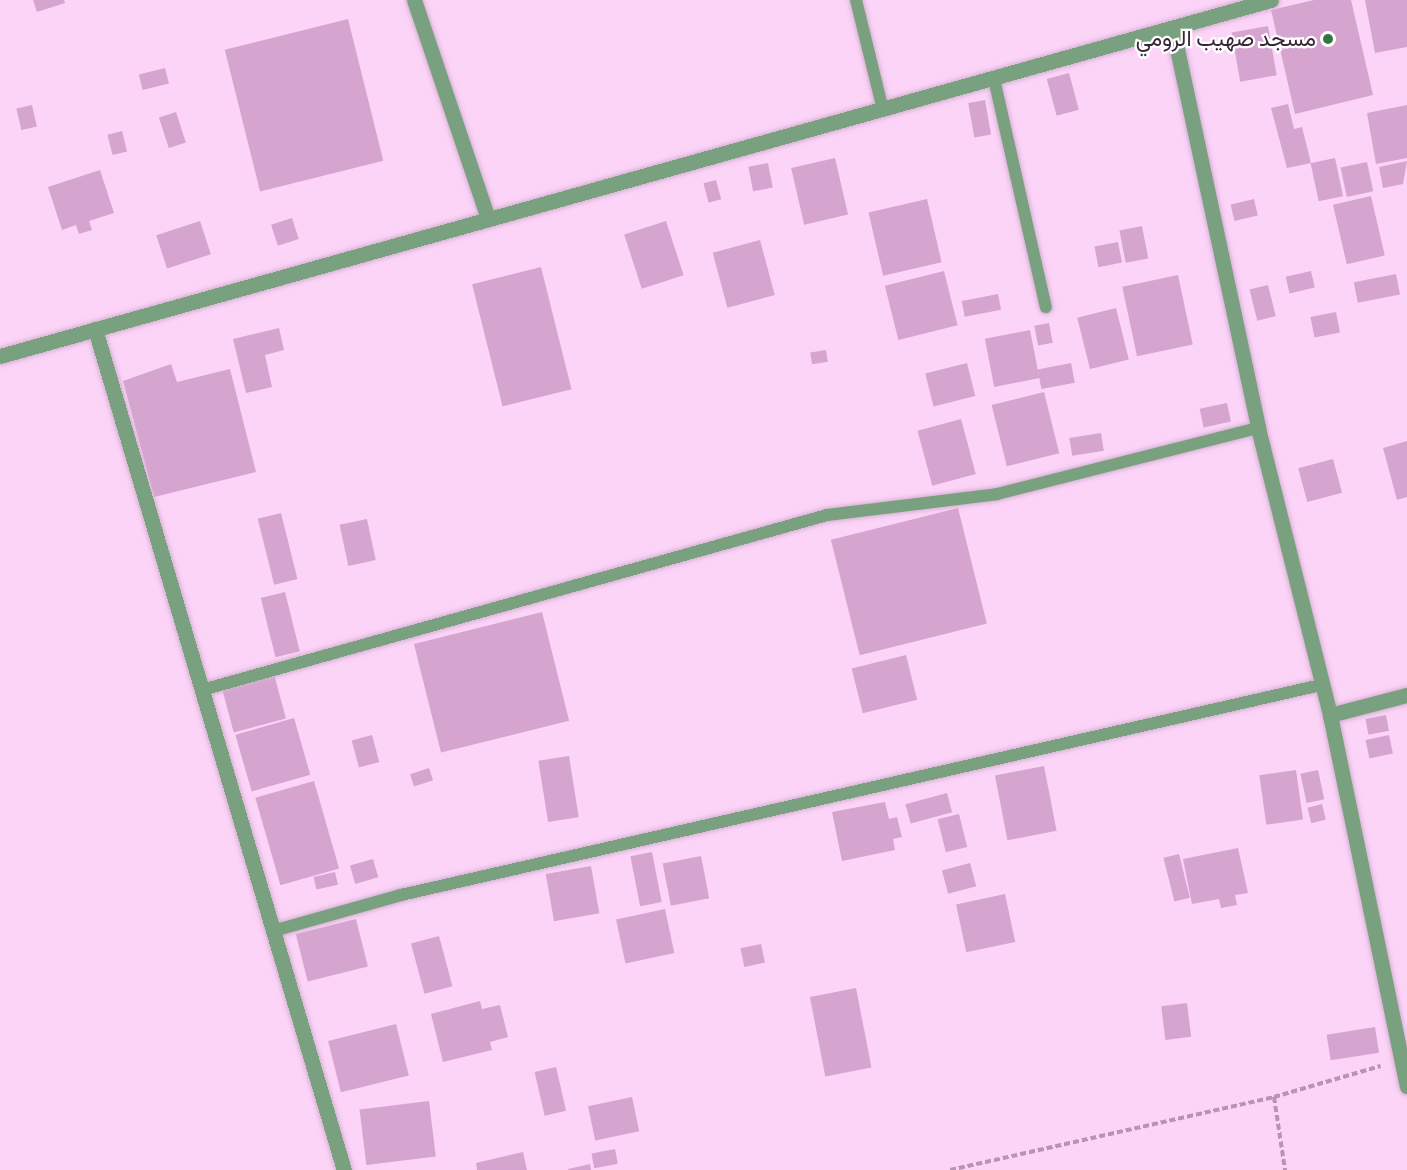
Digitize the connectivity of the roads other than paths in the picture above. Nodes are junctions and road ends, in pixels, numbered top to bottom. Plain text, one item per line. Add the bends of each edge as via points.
1 (414, 0) edge
2 (856, 0) edge
3 (1271, 0) edge
4 (1173, 30) junction
5 (994, 79) junction
6 (883, 110) junction
7 (488, 218) junction
8 (1046, 307) dead end
9 (95, 329) junction
10 (0, 356) edge
11 (1258, 428) junction
12 (1321, 685) junction
13 (202, 690) junction
14 (1407, 695) edge
15 (1330, 715) junction
16 (273, 931) junction
17 (1407, 1086) edge
18 (344, 1170) edge

1 - 7 street
2 - 6 lane
3 - 4 street
4 - 5 street
4 - 11 street
5 - 6 street
5 - 8 lane
6 - 7 street
7 - 9 street
9 - 10 street
9 - 13 street
11 - 12 street
11 - 13 lane via 998,494 827,515
12 - 15 street
12 - 16 lane via 401,895
13 - 16 street
14 - 15 street
15 - 17 street
16 - 18 street

